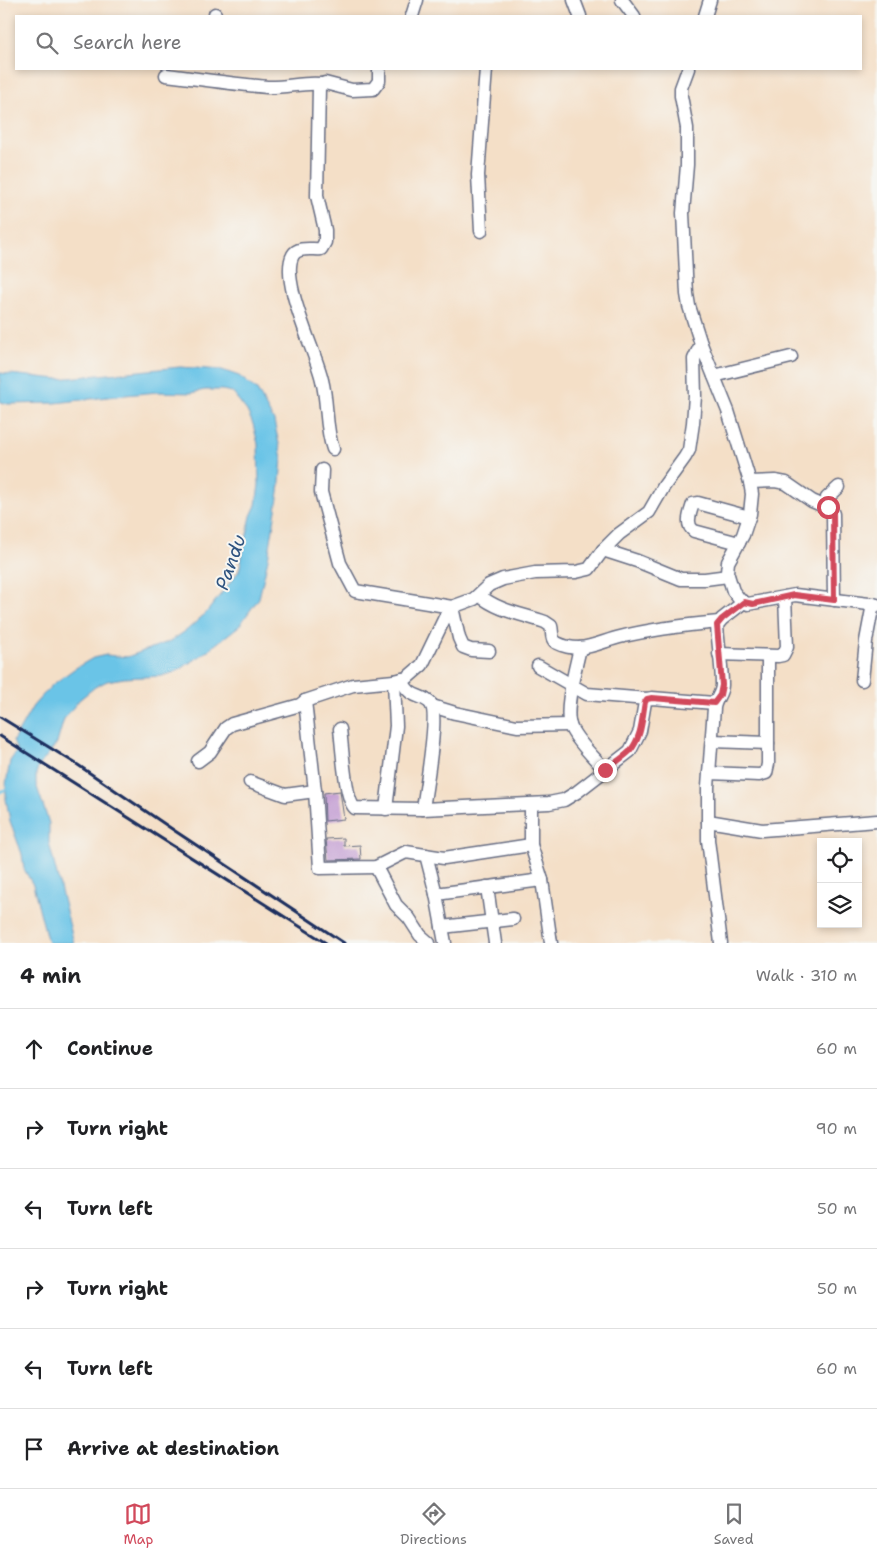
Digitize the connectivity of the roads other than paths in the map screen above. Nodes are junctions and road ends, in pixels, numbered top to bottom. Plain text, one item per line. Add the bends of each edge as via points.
1 (417, 0) edge
2 (574, 0) edge
3 (622, 0) edge
4 (710, 0) edge
5 (412, 15) edge
6 (580, 15) edge
7 (633, 15) edge
8 (705, 15) edge
9 (379, 70) edge
10 (486, 70) edge
11 (166, 75) dead end
12 (212, 75) edge
13 (686, 75) edge
14 (321, 84) junction
15 (481, 231) dead end
16 (701, 344) junction
17 (791, 357) dead end
18 (714, 376) junction
19 (333, 449) dead end
20 (322, 470) dead end
21 (750, 482) junction
22 (839, 488) dead end
23 (828, 507) junction
24 (750, 517) junction
25 (739, 543) junction
26 (603, 550) junction
27 (728, 576) junction
28 (479, 595) junction
29 (785, 597) junction
30 (834, 600) junction
31 (744, 602) junction
32 (875, 604) edge
33 (452, 607) junction
34 (719, 622) junction
35 (580, 648) junction
36 (489, 651) dead end
37 (720, 654) junction
38 (768, 656) junction
39 (538, 666) dead end
40 (398, 680) junction
41 (862, 680) dead end
42 (572, 686) junction
43 (647, 699) junction
44 (305, 701) junction
45 (714, 703) junction
46 (432, 706) junction
47 (570, 724) junction
48 (340, 729) dead end
49 (712, 741) junction
50 (768, 743) junction
51 (198, 761) dead end
52 (605, 770) junction
53 (709, 773) junction
54 (250, 782) dead end
55 (315, 791) junction
56 (531, 804) junction
57 (386, 809) junction
58 (423, 809) junction
59 (708, 821) junction
60 (877, 821) edge
61 (531, 845) junction
62 (426, 855) junction
63 (376, 867) junction
64 (542, 880) junction
65 (487, 887) junction
66 (436, 894) junction
67 (513, 919) dead end
68 (492, 921) junction
69 (442, 927) junction
70 (429, 943) edge
71 (445, 943) edge
72 (495, 943) edge
73 (551, 943) edge
74 (721, 943) edge

1 - 5 street
2 - 6 street
3 - 7 street
4 - 8 street
9 - 14 street via 379,81 374,89 352,90
10 - 15 street via 478,175
11 - 12 street
12 - 14 street via 268,87
13 - 16 street via 681,96 687,128 683,213 686,279 689,306
14 - 19 street via 318,88 317,196 325,242 321,249 295,251 290,270 294,300 326,396 329,438
16 - 18 street
16 - 26 street via 694,359 693,423 686,457 649,512
17 - 18 street
18 - 21 street
20 - 33 street via 321,492 325,510 340,563 355,591
21 - 23 street via 786,483 812,501
21 - 24 street
22 - 23 street via 827,498
23 - 30 street via 833,514
24 - 25 street
24 - 25 street via 696,502 692,506 690,529
25 - 27 street via 728,562
26 - 27 street via 682,579
26 - 28 street via 594,564 585,570 509,577 489,585
27 - 31 street via 733,591
28 - 33 street
28 - 35 street via 502,609 545,622 552,629 555,642
29 - 30 street
29 - 31 street via 753,604
29 - 38 street via 786,651 778,656
30 - 32 street
31 - 34 street
32 - 41 street via 866,641
33 - 36 street via 463,647
33 - 40 street via 422,665 416,672
34 - 35 street via 620,636
34 - 37 street
35 - 42 street
37 - 38 street
37 - 45 street via 722,685
38 - 50 street
39 - 42 street
40 - 44 street via 353,685
40 - 46 street
40 - 57 street
42 - 43 street via 590,695
42 - 47 street via 568,712
43 - 45 street
43 - 52 street via 634,745
44 - 51 street via 232,724 210,752
44 - 55 street
45 - 49 street
46 - 47 street via 517,726
46 - 58 street via 433,732
47 - 52 street via 579,740
48 - 57 street via 351,804 355,808
49 - 50 street
49 - 53 street
50 - 53 street via 768,770 763,775
52 - 56 street via 564,800
53 - 59 street
54 - 55 street via 285,795
55 - 63 street via 320,868
56 - 58 street
56 - 61 street
57 - 58 street
59 - 60 street via 762,830
59 - 74 street
61 - 62 street via 444,858
61 - 64 street
62 - 63 street via 402,853
62 - 66 street
63 - 70 street via 396,905
64 - 65 street
64 - 73 street
65 - 66 street
65 - 68 street
66 - 69 street
67 - 68 street
68 - 69 street
68 - 72 street
69 - 71 street

